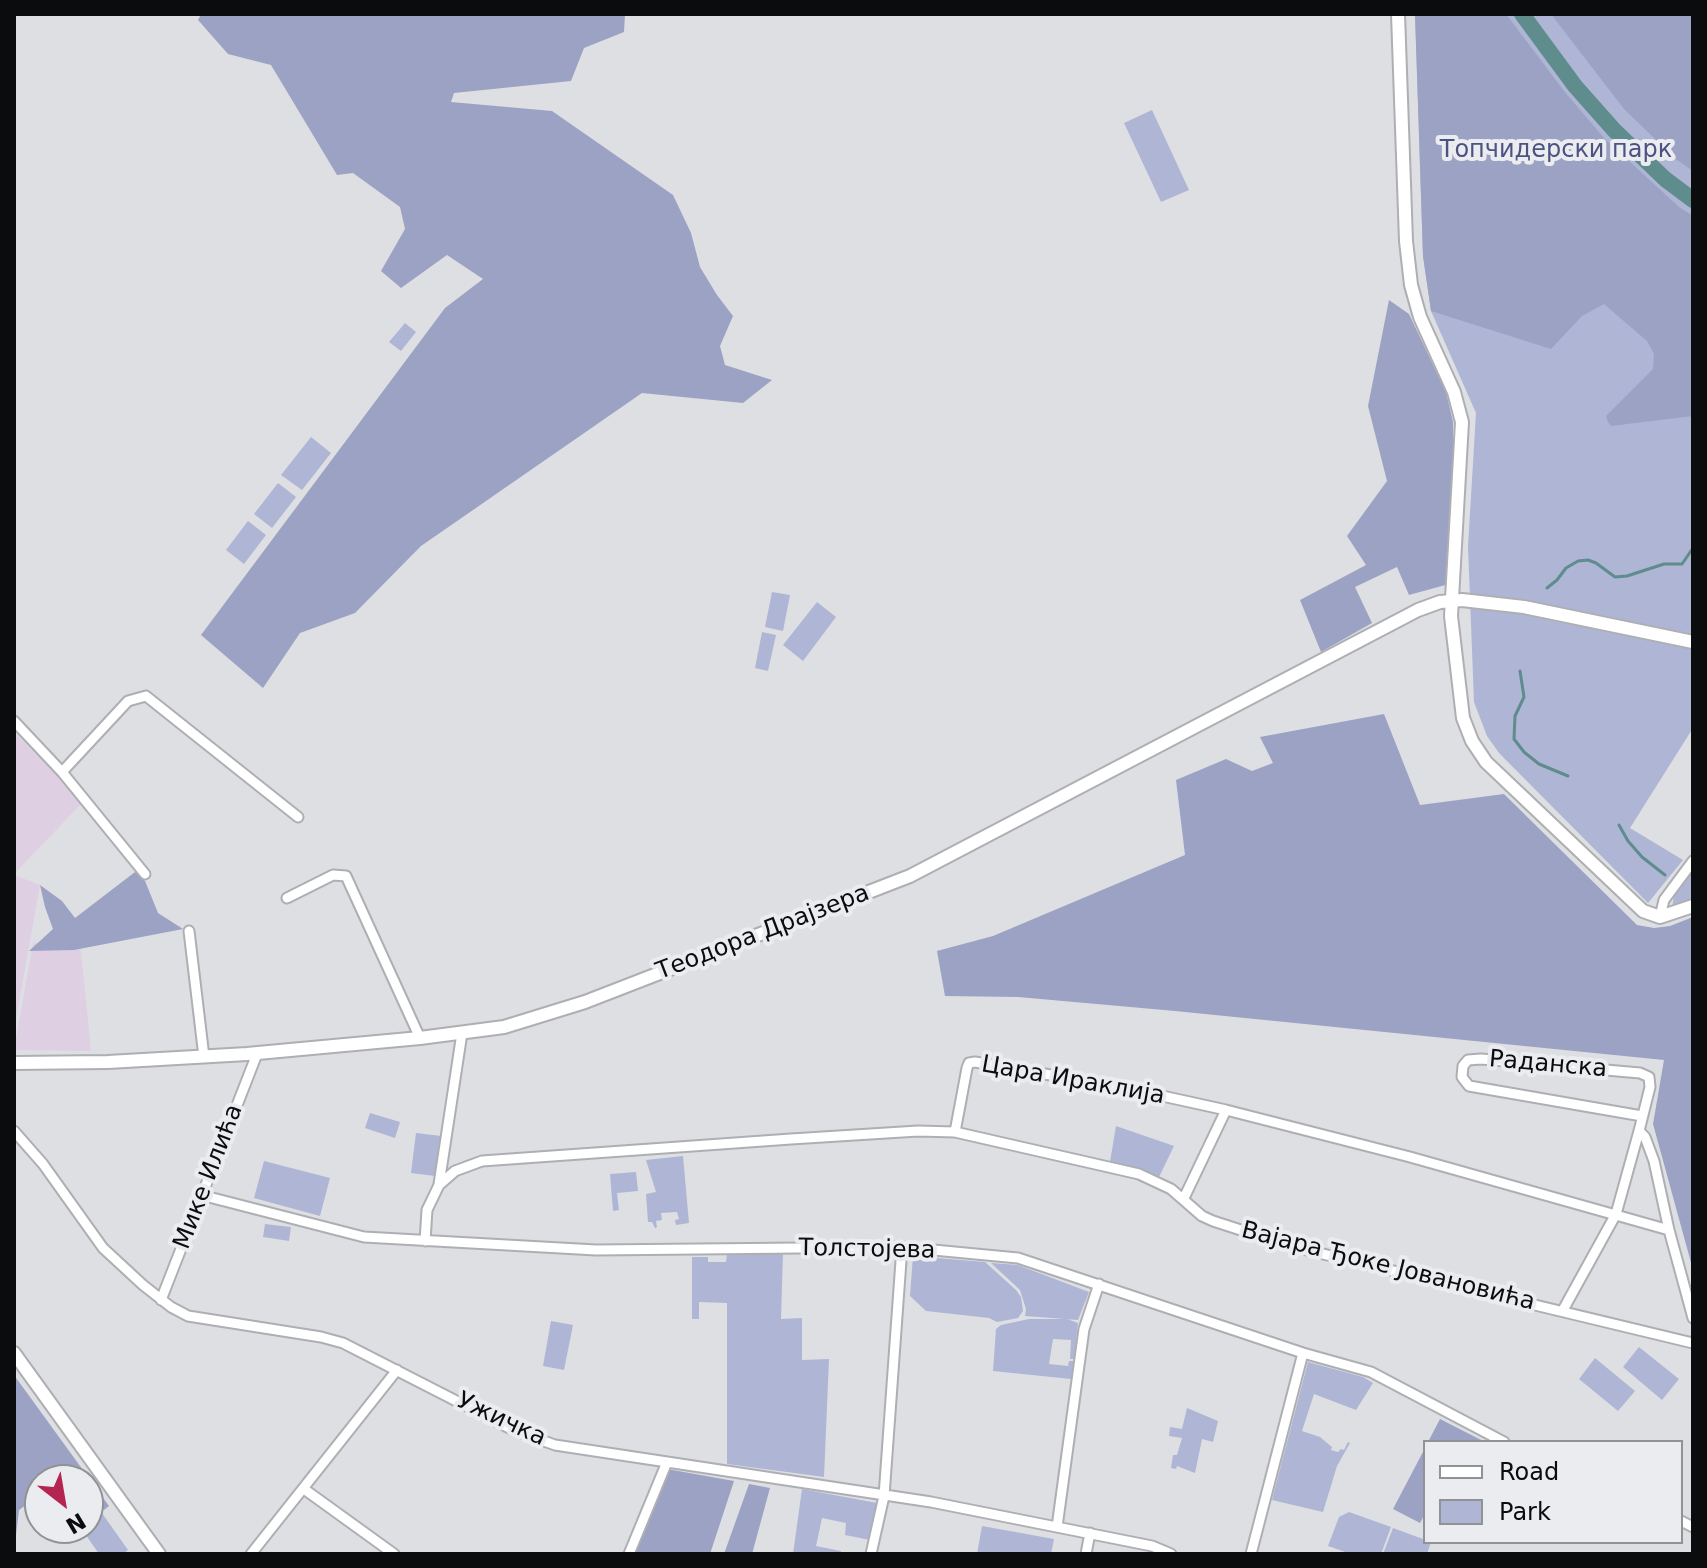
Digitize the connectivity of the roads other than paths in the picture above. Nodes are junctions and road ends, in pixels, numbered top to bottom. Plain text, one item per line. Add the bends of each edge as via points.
1 (1398, 14) edge
2 (1452, 600) junction
3 (1693, 642) edge
4 (14, 721) edge
5 (62, 772) junction
6 (298, 817) dead end
7 (1693, 861) edge
8 (145, 874) dead end
9 (287, 898) dead end
10 (1693, 906) edge
11 (1660, 917) junction
12 (189, 931) dead end
13 (462, 1033) junction
14 (420, 1038) junction
15 (257, 1054) junction
16 (204, 1057) junction
17 (14, 1063) edge
18 (1226, 1110) junction
19 (1642, 1116) junction
20 (14, 1131) edge
21 (1639, 1131) junction
22 (955, 1132) junction
23 (439, 1185) junction
24 (201, 1195) junction
25 (1184, 1198) junction
26 (1616, 1214) junction
27 (1669, 1230) junction
28 (425, 1241) junction
29 (902, 1247) junction
30 (1099, 1284) junction
31 (161, 1300) junction
32 (1563, 1310) junction
33 (1693, 1318) edge
34 (1693, 1343) edge
35 (14, 1353) edge
36 (1303, 1353) junction
37 (397, 1370) junction
38 (1500, 1440) edge
39 (667, 1462) junction
40 (304, 1489) junction
41 (884, 1496) junction
42 (1057, 1527) junction
43 (1090, 1533) junction
44 (159, 1554) edge
45 (251, 1554) edge
46 (394, 1554) edge
47 (629, 1554) edge
48 (871, 1554) edge
49 (1086, 1554) edge
50 (1171, 1554) edge
51 (1251, 1554) edge

1 - 2 main road via 1411,285 1462,422
2 - 3 main road via 1524,607
2 - 11 main road via 1460,704 1480,754 1643,911
2 - 13 main road, Теодора Драјзера via 1418,610 910,876 585,1002 504,1027
4 - 5 street
5 - 6 street via 128,701 146,696
5 - 8 street
7 - 11 street via 1664,900
9 - 14 street via 333,875 346,876
10 - 11 main road
12 - 16 street
13 - 14 main road, Теодора Драјзера
13 - 23 street
14 - 15 main road, Теодора Драјзера
15 - 16 main road, Теодора Драјзера
15 - 24 street, Мике Илића
16 - 17 main road, Теодора Драјзера
18 - 22 street, Цара Ираклија via 972,1062
18 - 25 street
18 - 26 street, Цара Ираклија
19 - 19 street, Раданска via 1650,1087 1649,1077 1640,1073 1471,1059 1463,1066 1462,1077 1469,1086
19 - 21 street, Раданска
20 - 31 street, Ужичка via 103,1248
21 - 26 street, Раданска
21 - 27 street via 1654,1161
22 - 23 street via 482,1161 455,1171
22 - 25 street, Вајара Ђоке Јовановића via 1139,1174
23 - 28 street via 427,1210
24 - 28 street, Толстојева via 355,1236
24 - 31 street, Мике Илића
25 - 32 street, Вајара Ђоке Јовановића via 1202,1216 1277,1243
26 - 27 street, Цара Ираклија
26 - 32 street, Раданска
27 - 33 street
28 - 29 street, Толстојева via 596,1250
29 - 30 street, Толстојева via 1018,1258
29 - 41 street
30 - 36 street, Толстојева
30 - 42 street via 1084,1329
31 - 37 street, Ужичка via 199,1319 332,1339
32 - 34 street, Вајара Ђоке Јовановића
35 - 44 main road
36 - 38 street, Толстојева via 1371,1372
36 - 51 street
37 - 39 street, Ужичка via 543,1442
37 - 40 street
39 - 41 street, Ужичка
39 - 47 street
40 - 45 street
40 - 46 street
41 - 42 street, Ужичка
41 - 48 street
42 - 43 street, Ужичка
43 - 49 street
43 - 50 street, Ужичка

